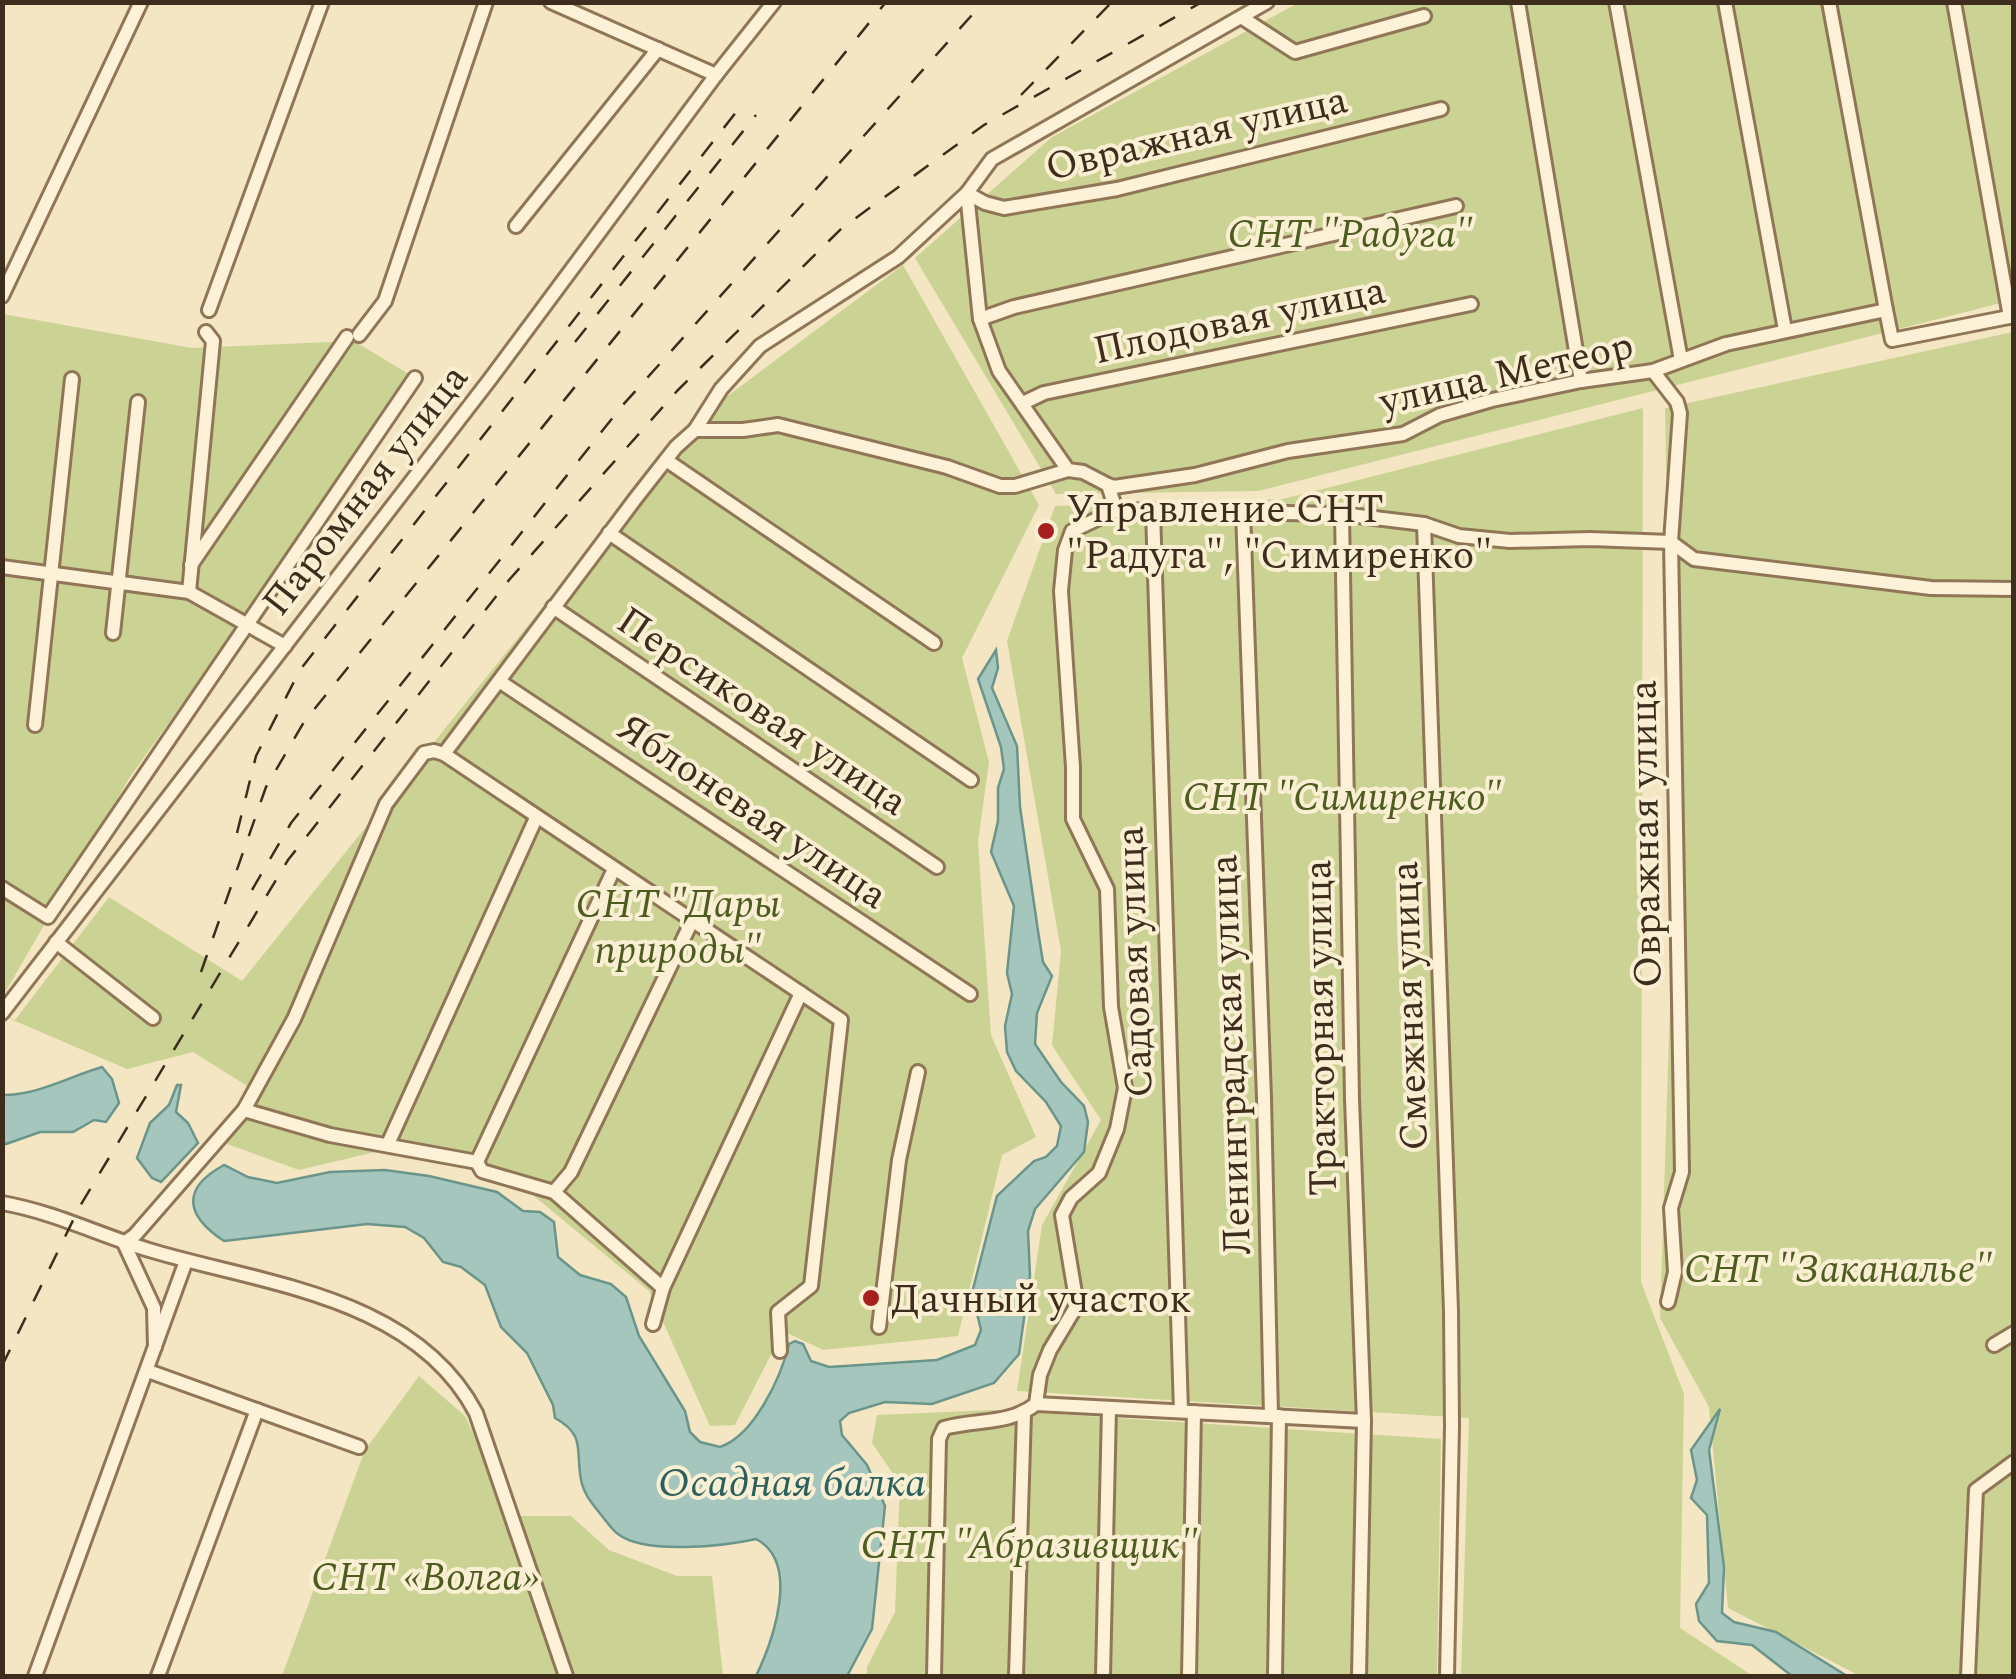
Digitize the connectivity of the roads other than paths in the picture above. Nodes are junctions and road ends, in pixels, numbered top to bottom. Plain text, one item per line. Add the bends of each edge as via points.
1 (141, 2) edge
2 (322, 2) edge
3 (486, 2) edge
4 (551, 2) edge
5 (774, 2) edge
6 (1267, 2) edge
7 (1518, 2) edge
8 (1616, 2) edge
9 (1725, 2) edge
10 (1829, 2) edge
11 (1954, 2) edge
12 (1424, 16) dead end
13 (1241, 17) junction
14 (658, 48) junction
15 (716, 75) junction
16 (1441, 109) dead end
17 (967, 193) junction
18 (1456, 206) dead end
19 (516, 226) dead end
20 (2, 296) edge
21 (1471, 304) dead end
22 (209, 310) dead end
23 (1886, 310) junction
24 (2012, 316) edge
25 (980, 319) junction
26 (1786, 330) junction
27 (206, 332) dead end
28 (1681, 360) junction
29 (1652, 371) junction
30 (415, 378) dead end
31 (72, 379) dead end
32 (1582, 381) junction
33 (138, 402) dead end
34 (1023, 403) junction
35 (694, 430) junction
36 (666, 460) junction
37 (1068, 470) junction
38 (1108, 485) junction
39 (1116, 510) junction
40 (1153, 510) junction
41 (1243, 511) junction
42 (1342, 514) junction
43 (1424, 524) junction
44 (609, 533) junction
45 (1671, 542) junction
46 (191, 566) junction
47 (2, 567) edge
48 (52, 576) junction
49 (118, 583) junction
50 (2014, 589) edge
51 (189, 592) junction
52 (553, 607) junction
53 (247, 625) junction
54 (113, 634) dead end
55 (934, 643) dead end
56 (285, 646) junction
57 (499, 680) junction
58 (35, 725) dead end
59 (444, 754) junction
60 (971, 780) dead end
61 (536, 818) junction
62 (937, 867) dead end
63 (614, 869) junction
64 (2, 888) edge
65 (692, 920) junction
66 (56, 942) junction
67 (801, 993) junction
68 (970, 994) dead end
69 (2, 1013) edge
70 (154, 1018) dead end
71 (918, 1072) dead end
72 (244, 1110) junction
73 (388, 1144) junction
74 (477, 1162) junction
75 (554, 1192) junction
76 (2, 1202) edge
77 (124, 1242) junction
78 (186, 1261) junction
79 (663, 1288) junction
80 (1668, 1302) dead end
81 (654, 1324) dead end
82 (879, 1327) dead end
83 (2014, 1333) edge
84 (1994, 1345) dead end
85 (156, 1347) junction
86 (780, 1350) dead end
87 (148, 1370) junction
88 (1036, 1404) junction
89 (1109, 1408) junction
90 (257, 1410) junction
91 (1188, 1412) junction
92 (1024, 1413) junction
93 (1275, 1416) junction
94 (1364, 1421) junction
95 (360, 1447) dead end
96 (2014, 1462) edge
97 (35, 1676) edge
98 (158, 1676) edge
99 (566, 1676) edge
100 (934, 1676) edge
101 (1016, 1676) edge
102 (1103, 1676) edge
103 (1188, 1676) edge
104 (1275, 1676) edge
105 (1359, 1676) edge
106 (1447, 1676) edge
107 (1968, 1676) edge

1 - 20 street
2 - 22 street
3 - 46 street via 385,301 353,336
4 - 14 street
5 - 15 street, Паромная улица
6 - 13 street
7 - 32 street
8 - 28 street
9 - 26 street
10 - 23 street
11 - 24 street
12 - 13 street via 1295,52
13 - 17 street via 992,159
14 - 15 street
14 - 19 street
15 - 56 street, Паромная улица
16 - 17 street, Овражная улица via 1117,189 1004,208
17 - 25 street
17 - 35 street via 898,257 760,346
18 - 25 street
21 - 34 street, Плодовая улица via 1044,393
23 - 24 street via 1892,340
23 - 26 street, улица Метеор
25 - 34 street via 999,372
26 - 28 street, улица Метеор
27 - 46 street via 213,341
28 - 29 street, улица Метеор
29 - 32 street, улица Метеор
29 - 45 street, Овражная улица via 1680,413
30 - 53 street
31 - 48 street
32 - 38 street, улица Метеор via 1440,415 1403,434
33 - 49 street
34 - 37 street
35 - 36 street
35 - 37 street via 778,425 1000,486
36 - 44 street
36 - 55 street
37 - 38 street
38 - 39 street
39 - 40 street
39 - 88 street via 1072,531 1061,590 1073,819 1107,890 1111,1006 1125,1088 1100,1173 1062,1215 1077,1305 1050,1350
40 - 41 street
40 - 91 street, Садовая улица
41 - 42 street
41 - 93 street, Ленинградская улица
42 - 43 street
42 - 94 street, Тракторная улица
43 - 45 street via 1510,541
43 - 106 street, Смежная улица via 1452,1426
44 - 52 street
44 - 60 street
45 - 50 street via 1694,559 1930,588
45 - 80 street, Овражная улица via 1682,1172 1671,1208 1675,1272
46 - 51 street
47 - 48 street
48 - 49 street
48 - 58 street
49 - 51 street
49 - 54 street
51 - 53 street
52 - 57 street
52 - 62 street, Персиковая улица
53 - 56 street
53 - 64 street via 48,917
56 - 66 street, Паромная улица
57 - 59 street
57 - 68 street, Яблоневая улица
59 - 61 street
59 - 72 street via 424,753 386,804 294,1019
61 - 63 street
61 - 73 street
63 - 65 street
63 - 74 street
65 - 67 street
65 - 75 street via 571,1172
66 - 69 street, Паромная улица
66 - 70 street
67 - 79 street
67 - 86 street via 841,1020 811,1286 778,1312
71 - 82 street via 899,1160
72 - 73 street
72 - 77 street
73 - 74 street
74 - 75 street via 482,1170
75 - 79 street
76 - 77 street
77 - 78 street
77 - 85 street via 154,1308
78 - 85 street
78 - 99 street via 304,1291 431,1354 476,1413
79 - 81 street
83 - 84 street
85 - 87 street
87 - 90 street
87 - 97 street
88 - 89 street
88 - 92 street
89 - 91 street
89 - 102 street
90 - 95 street
90 - 98 street
91 - 93 street
91 - 103 street, Садовая улица
92 - 100 street via 944,1428 939,1439
92 - 101 street
93 - 94 street
93 - 104 street, Ленинградская улица
94 - 105 street, Тракторная улица
96 - 107 street via 1976,1490

